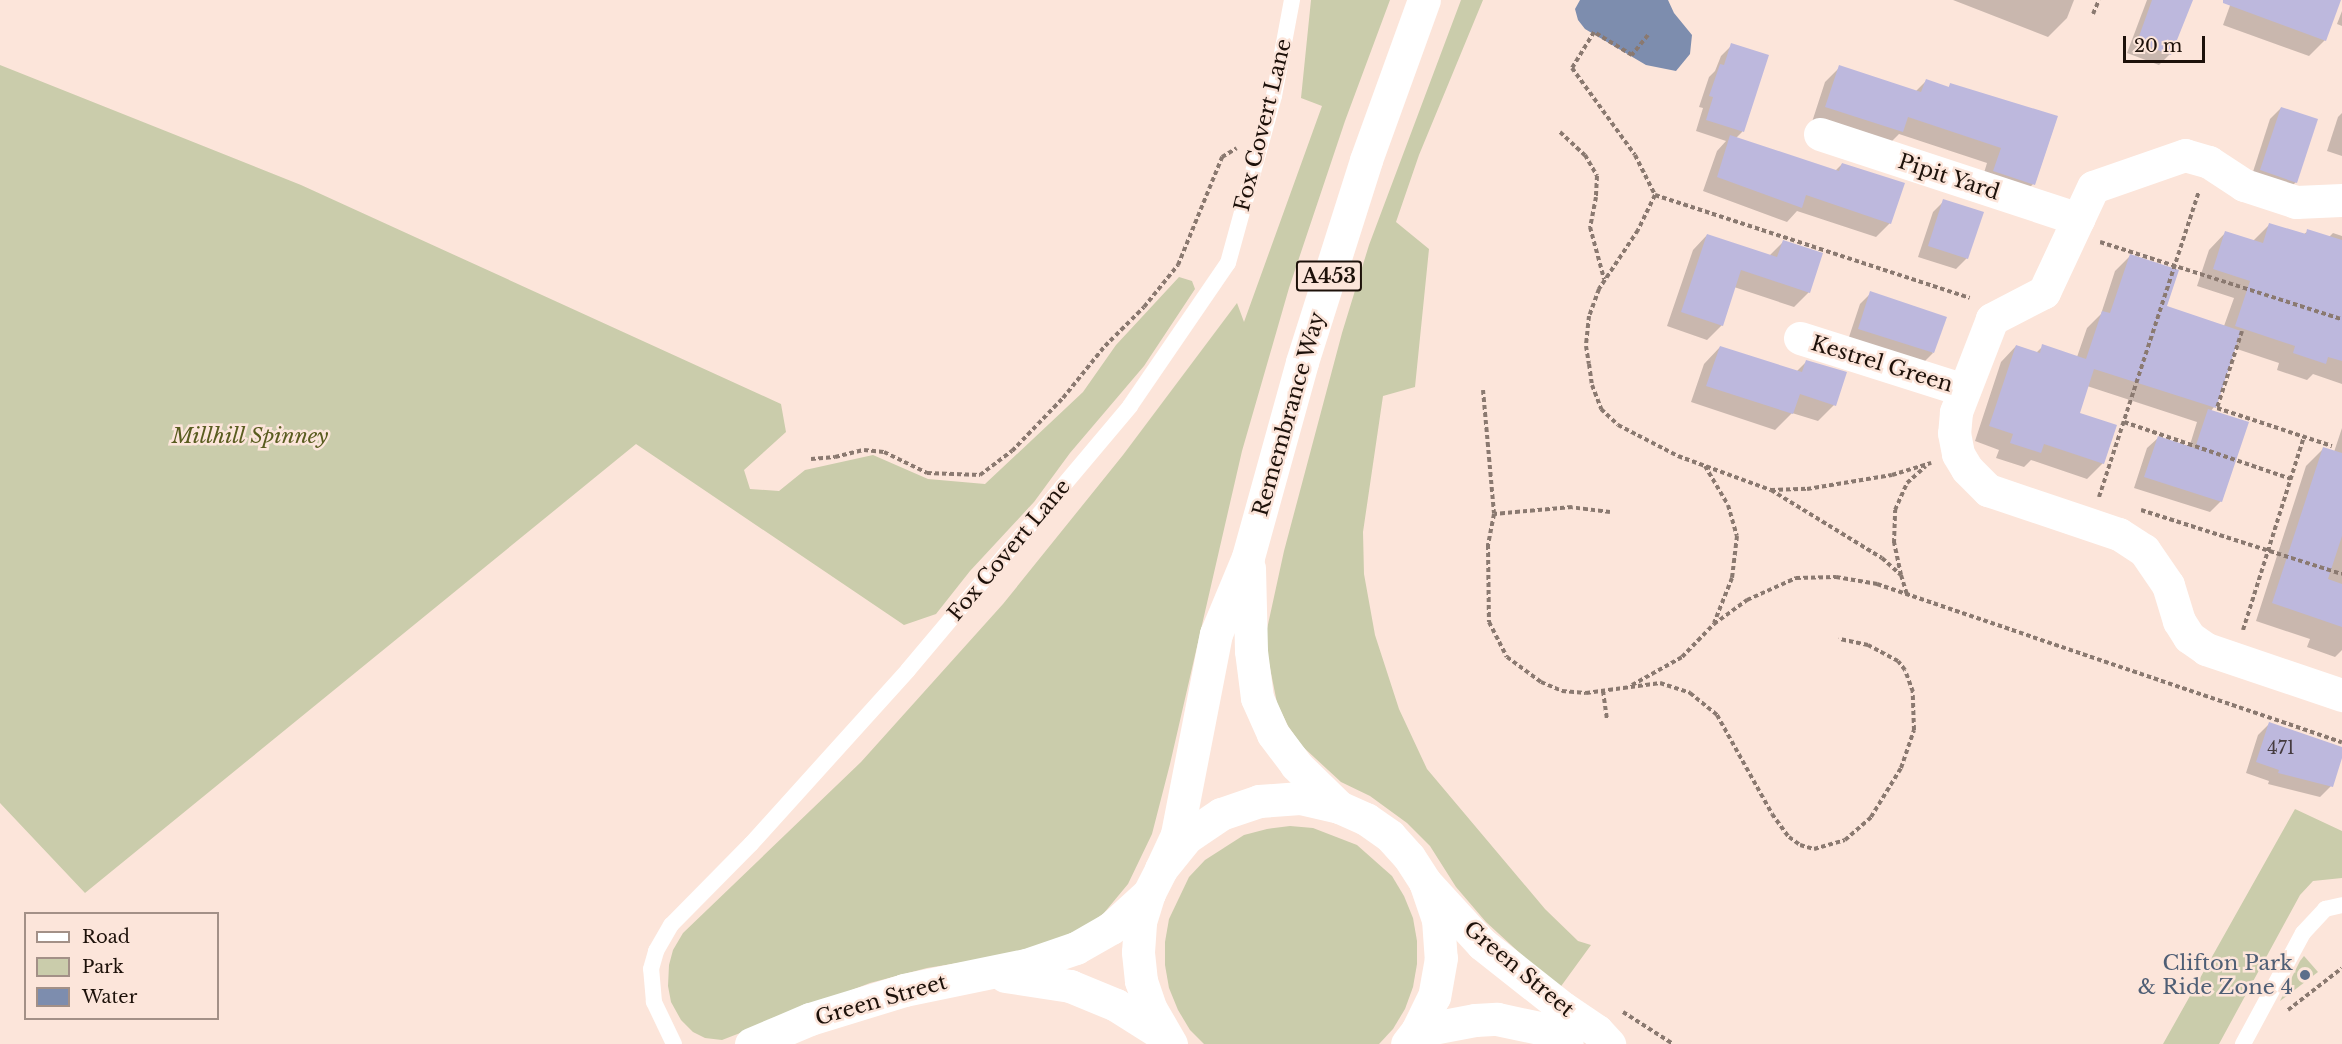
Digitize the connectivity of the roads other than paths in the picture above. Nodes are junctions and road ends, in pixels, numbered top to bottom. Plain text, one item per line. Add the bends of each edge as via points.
1 (1292, 0) edge
2 (1424, 0) edge
3 (1820, 134) dead end
4 (2342, 200) edge
5 (2075, 226) junction
6 (1800, 338) dead end
7 (1965, 390) junction
8 (1248, 557) junction
9 (2342, 695) edge
10 (1340, 807) junction
11 (1155, 881) junction
12 (1425, 882) junction
13 (2342, 905) edge
14 (979, 974) junction
15 (1412, 1037) edge
16 (1168, 1040) edge
17 (1610, 1040) edge
18 (674, 1044) edge
19 (751, 1044) edge
20 (1567, 1044) edge
21 (2243, 1044) edge

1 - 18 lane, Fox Covert Lane via 1274,96 1228,263 1130,406 908,670 751,844 671,925 651,969 654,1002
2 - 8 main road, Remembrance Way / A453 via 1366,160 1302,362
3 - 5 main road, Pipit Yard
4 - 5 main road via 2296,202 2244,185 2209,162 2185,155 2093,187
5 - 7 main road via 2044,292 1992,319
6 - 7 main road, Kestrel Green
7 - 9 main road via 1945,458 1967,469 1988,490 2119,534 2144,550 2168,585 2189,637 2206,649
8 - 10 main road, Remembrance Way / A453 via 1257,698 1273,734 1296,765
8 - 11 main road, Remembrance Way / A453 via 1216,634 1178,834
10 - 11 main road via 1300,798 1259,801 1221,814 1187,837
10 - 12 main road via 1390,836
11 - 14 main road, Green Street via 1111,928 1076,948 1026,965
11 - 16 main road via 1140,922 1138,952 1141,981
12 - 15 main road via 1438,919 1441,958 1434,996
12 - 17 main road, Green Street via 1482,944
13 - 21 lane via 2315,916
14 - 16 main road, Green Street via 1070,986 1116,1005
14 - 19 main road, Green Street via 857,1004
15 - 20 main road, Green Street via 1475,1020 1497,1020 1544,1029

